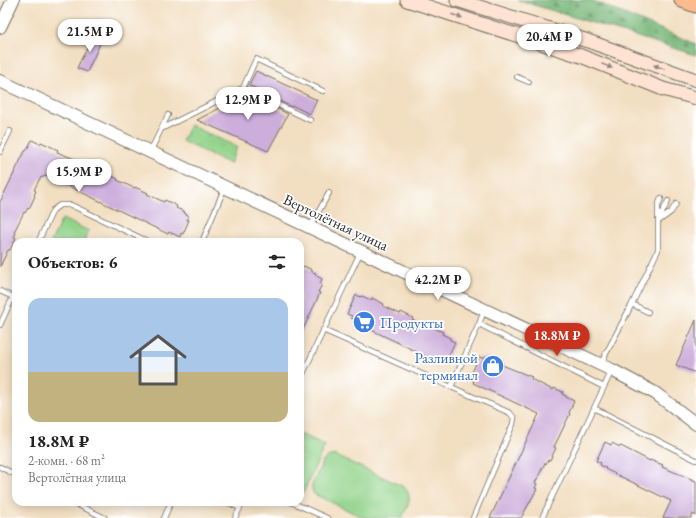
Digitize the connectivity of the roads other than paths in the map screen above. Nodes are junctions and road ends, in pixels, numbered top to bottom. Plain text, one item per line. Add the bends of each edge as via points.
1 (13, 0) edge
2 (407, 0) edge
3 (457, 0) edge
4 (682, 0) edge
5 (696, 5) edge
6 (0, 27) edge
7 (517, 77) dead end
8 (696, 80) edge
9 (0, 81) edge
10 (529, 82) dead end
11 (243, 88) junction
12 (323, 90) dead end
13 (696, 98) edge
14 (168, 115) dead end
15 (310, 120) dead end
16 (161, 129) junction
17 (10, 131) dead end
18 (0, 152) edge
19 (150, 152) junction
20 (225, 187) junction
21 (329, 193) dead end
22 (661, 198) dead end
23 (668, 201) dead end
24 (676, 204) dead end
25 (658, 221) junction
26 (310, 227) junction
27 (40, 238) edge
28 (141, 238) edge
29 (204, 238) edge
30 (361, 251) junction
31 (0, 291) edge
32 (12, 297) edge
33 (12, 299) edge
34 (632, 304) junction
35 (485, 310) junction
36 (648, 312) dead end
37 (479, 324) junction
38 (0, 325) edge
39 (324, 330) junction
40 (600, 364) junction
41 (612, 370) junction
42 (304, 372) edge
43 (451, 387) junction
44 (604, 387) junction
45 (594, 408) junction
46 (696, 424) edge
47 (696, 460) edge
48 (0, 467) edge
49 (12, 473) edge
50 (80, 506) edge
51 (169, 506) edge
52 (236, 506) edge
53 (300, 506) edge
54 (240, 508) joint
55 (544, 517) edge
56 (105, 518) edge
57 (164, 518) edge
58 (235, 518) edge
59 (326, 518) edge
60 (473, 518) edge

1 - 6 street
2 -> 13 main road via 581,56 663,89
8 -> 3 main road via 588,41
4 - 5 main road
7 - 10 lane
9 - 19 street, Вертолётная улица
11 - 12 lane via 256,59
11 - 15 lane
11 - 16 lane
14 - 16 lane
16 - 19 lane
17 - 18 lane
19 - 20 street, Вертолётная улица
20 - 26 street, Вертолётная улица
20 - 29 lane
21 - 26 lane
22 - 25 lane
23 - 25 lane
24 - 25 lane via 671,212
25 - 34 lane via 658,250
26 - 30 street, Вертолётная улица
27 - 28 lane via 53,210 60,205 71,205
30 - 35 street, Вертолётная улица
30 - 39 lane
31 - 32 lane
33 - 38 lane
34 - 36 lane
34 - 40 lane
35 - 37 lane
35 - 40 street, Вертолётная улица
37 - 43 lane
37 - 44 lane
39 - 42 lane
39 - 43 lane
40 - 41 street, Вертолётная улица
41 - 44 lane
41 - 46 street, Вертолётная улица via 655,394
43 - 60 lane via 510,413 514,418
44 - 45 lane
45 - 47 lane
45 - 55 lane
48 - 49 lane
50 - 56 lane
51 - 57 lane
52 - 54 lane
53 - 59 lane
54 - 58 lane

